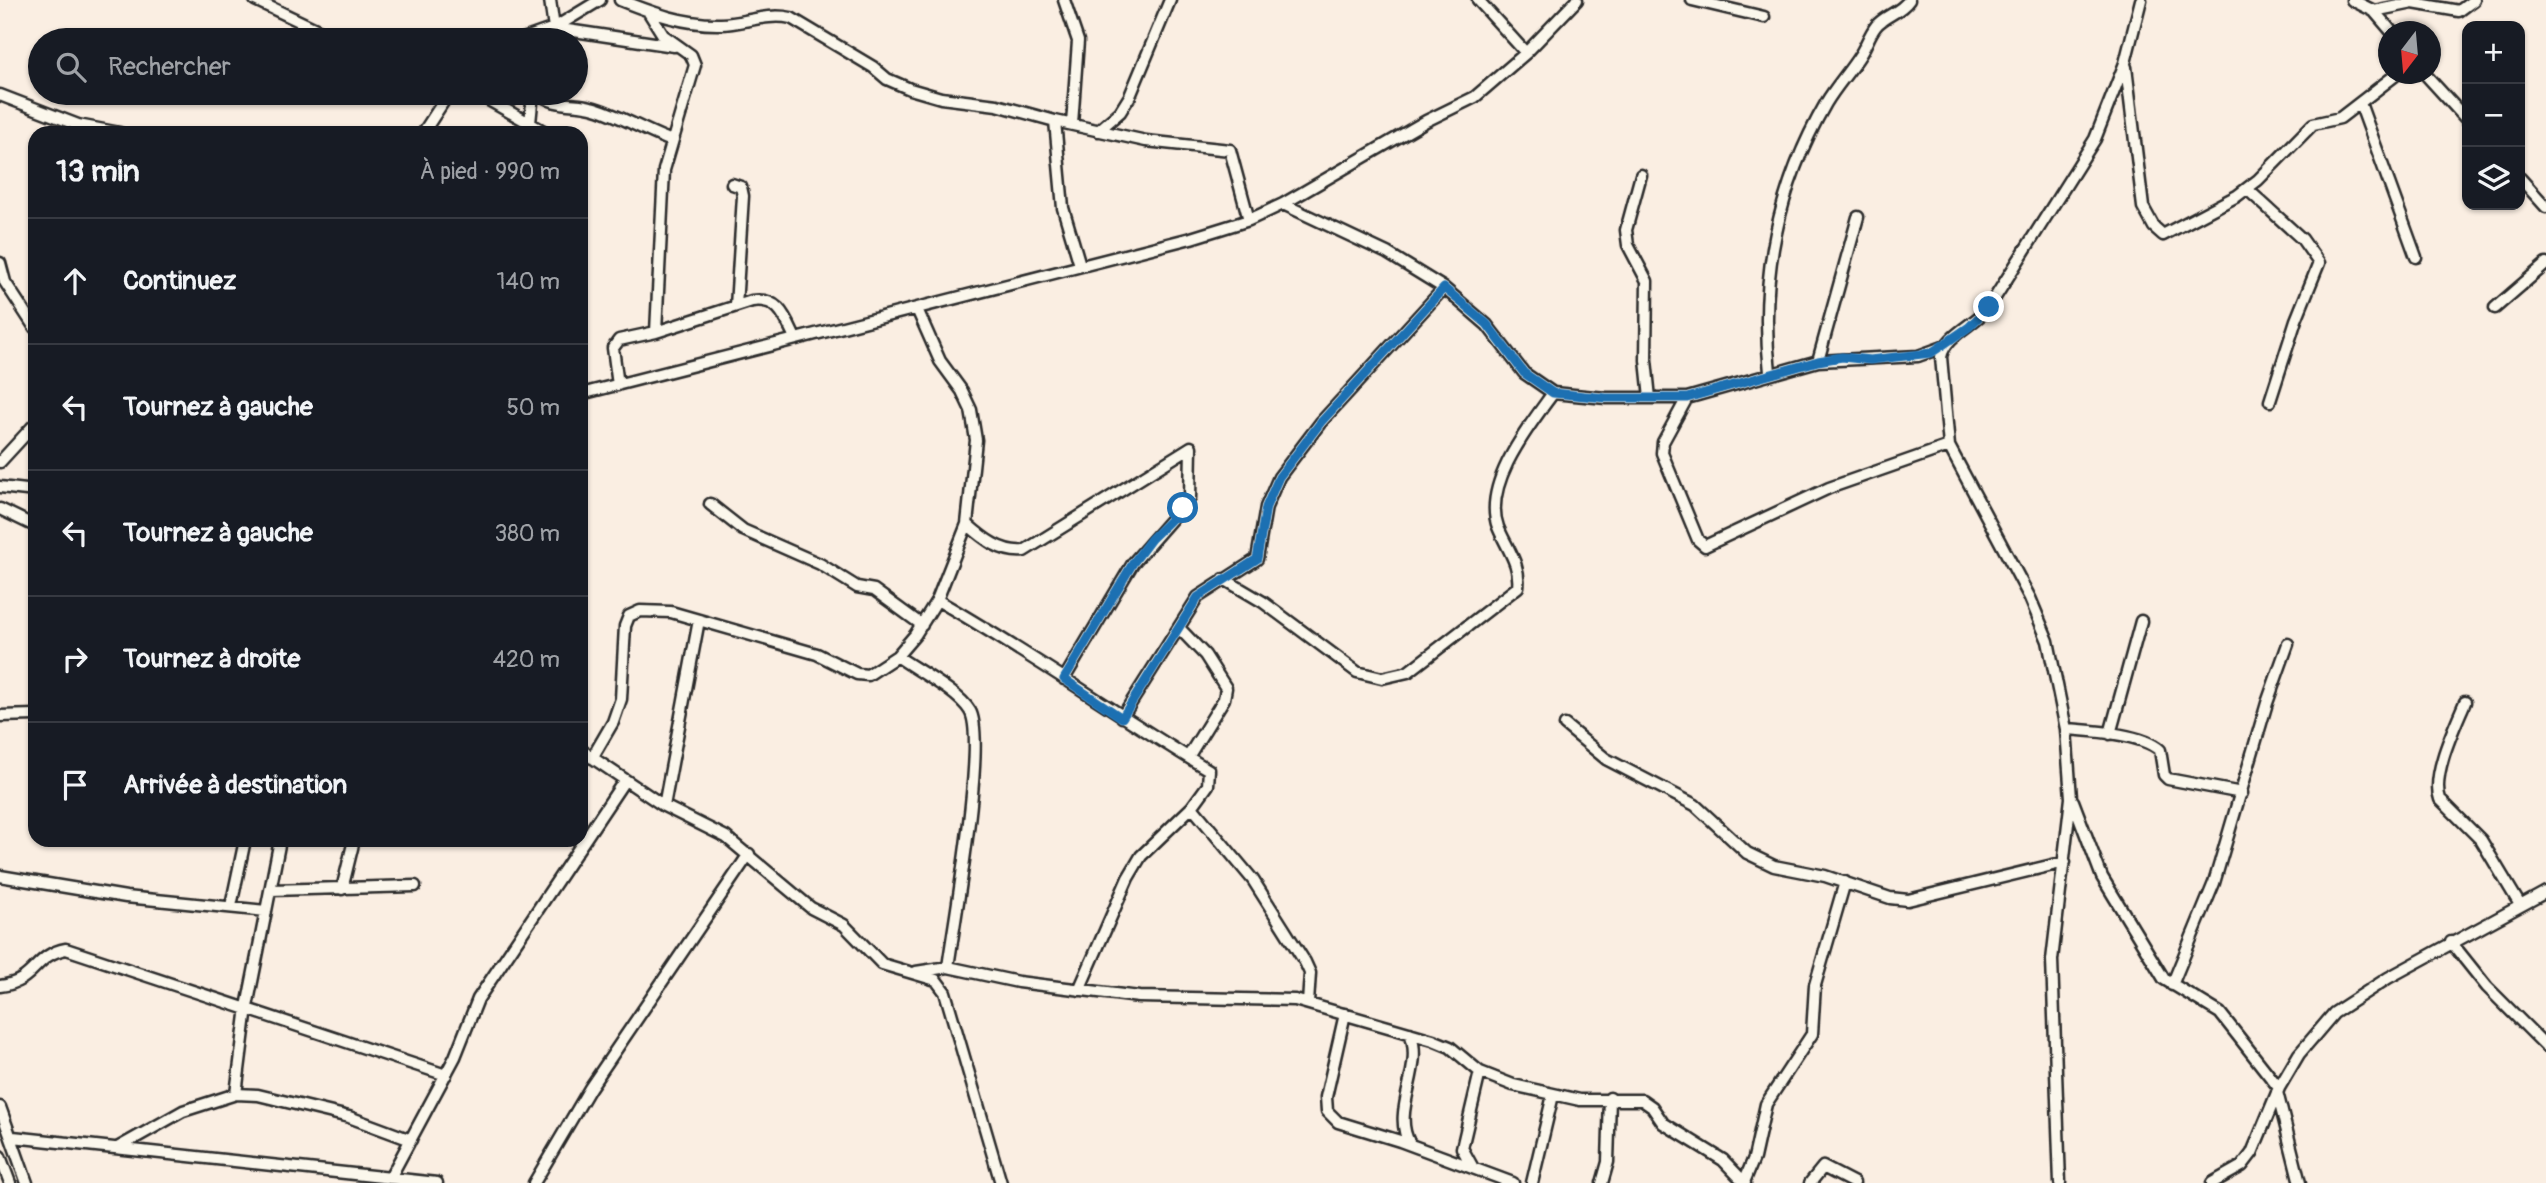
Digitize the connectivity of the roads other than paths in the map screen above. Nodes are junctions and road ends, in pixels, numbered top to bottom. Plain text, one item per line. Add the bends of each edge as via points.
1 (255, 0) edge
2 (550, 0) edge
3 (600, 0) edge
4 (620, 0) edge
5 (1063, 0) edge
6 (1170, 0) edge
7 (1478, 0) edge
8 (1577, 0) edge
9 (1692, 0) edge
10 (1909, 0) edge
11 (2141, 0) edge
12 (2352, 0) edge
13 (2474, 0) edge
14 (648, 11) junction
15 (2374, 11) junction
16 (1764, 17) dead end
17 (2383, 21) edge
18 (314, 28) edge
19 (554, 28) joint
20 (588, 33) edge
21 (676, 47) junction
22 (1526, 53) junction
23 (2125, 63) junction
24 (2384, 84) edge
25 (2434, 84) edge
26 (0, 94) edge
27 (2360, 103) junction
28 (441, 105) edge
29 (498, 105) edge
30 (532, 105) edge
31 (577, 105) edge
32 (2462, 115) edge
33 (1055, 121) junction
34 (530, 123) junction
35 (1072, 124) junction
36 (83, 126) edge
37 (428, 126) edge
38 (535, 126) edge
39 (1098, 131) junction
40 (672, 141) junction
41 (1640, 175) dead end
42 (732, 184) dead end
43 (2525, 184) edge
44 (2247, 189) junction
45 (1283, 204) junction
46 (2546, 207) edge
47 (1858, 217) dead end
48 (1249, 220) junction
49 (2416, 257) dead end
50 (0, 263) edge
51 (2546, 264) edge
52 (1080, 265) junction
53 (1444, 288) junction
54 (736, 306) junction
55 (2495, 308) dead end
56 (917, 309) junction
57 (28, 317) edge
58 (656, 332) junction
59 (795, 338) junction
60 (1943, 347) junction
61 (1818, 361) junction
62 (1770, 372) junction
63 (618, 385) junction
64 (588, 392) edge
65 (1553, 393) junction
66 (1650, 398) junction
67 (1687, 398) junction
68 (2270, 401) dead end
69 (28, 432) edge
70 (1949, 446) junction
71 (0, 462) edge
72 (0, 487) edge
73 (28, 490) edge
74 (710, 504) dead end
75 (0, 509) edge
76 (28, 523) edge
77 (967, 524) junction
78 (1224, 579) junction
79 (937, 600) junction
80 (699, 620) junction
81 (2141, 621) dead end
82 (922, 625) junction
83 (1180, 629) junction
84 (2288, 644) dead end
85 (897, 656) junction
86 (1064, 679) junction
87 (2465, 702) dead end
88 (28, 715) edge
89 (0, 716) edge
90 (1122, 718) junction
91 (1565, 725) dead end
92 (2066, 729) junction
93 (2110, 734) junction
94 (588, 755) edge
95 (1188, 757) junction
96 (592, 758) junction
97 (624, 781) junction
98 (2242, 793) junction
99 (2071, 798) junction
100 (664, 806) junction
101 (1192, 807) junction
102 (588, 835) edge
103 (244, 847) edge
104 (279, 847) edge
105 (352, 847) edge
106 (580, 847) edge
107 (749, 853) junction
108 (2065, 862) junction
109 (0, 876) edge
110 (1845, 882) junction
111 (415, 886) dead end
112 (342, 889) junction
113 (271, 890) junction
114 (2546, 892) edge
115 (2521, 905) junction
116 (231, 906) junction
117 (266, 911) junction
118 (2451, 942) junction
119 (948, 967) junction
120 (916, 972) junction
121 (2172, 985) junction
122 (0, 986) edge
123 (1079, 990) junction
124 (1308, 1003) junction
125 (247, 1007) junction
126 (1345, 1014) junction
127 (1410, 1033) junction
128 (2546, 1046) edge
129 (1480, 1072) junction
130 (446, 1075) junction
131 (2278, 1090) junction
132 (236, 1094) junction
133 (1553, 1095) junction
134 (1610, 1098) junction
135 (0, 1107) edge
136 (13, 1137) junction
137 (411, 1140) junction
138 (1410, 1145) junction
139 (118, 1147) junction
140 (0, 1156) edge
141 (1474, 1169) junction
142 (390, 1178) junction
143 (9, 1183) edge
144 (27, 1183) edge
145 (437, 1183) edge
146 (534, 1183) edge
147 (1000, 1183) edge
148 (1513, 1183) edge
149 (1532, 1183) edge
150 (1602, 1183) edge
151 (1744, 1183) edge
152 (1810, 1183) edge
153 (1854, 1183) edge
154 (2060, 1183) edge
155 (2212, 1183) edge
156 (2300, 1183) edge

1 - 18 street
2 - 19 street
3 - 19 street
4 - 14 street
5 - 35 street via 1078,41
6 - 39 street via 1130,96
7 - 22 street
8 - 22 street
9 - 16 street
10 - 62 street via 1876,25 1825,104 1798,164 1770,253 1765,326
11 - 23 street
12 - 15 street
13 - 15 street via 2459,10 2413,3
14 - 21 street
14 - 33 street via 698,24 777,15 791,18 910,89
15 - 17 street
20 - 21 street
21 - 40 street via 691,55 695,65
22 - 45 street via 1475,97
23 - 44 street via 2143,207 2159,233 2173,231
23 - 60 street via 2095,139 1989,307
24 - 27 street
25 - 32 street
26 - 36 street
27 - 44 street via 2334,121 2313,124
27 - 49 street
28 - 37 street
29 - 34 street
30 - 34 street
31 - 40 street via 606,111
33 - 35 street
33 - 52 street via 1063,208
34 - 38 street
35 - 39 street
39 - 48 street via 1166,145 1230,150
40 - 58 street via 664,170
41 - 66 street via 1626,230 1628,245 1647,281
42 - 54 street via 741,187 743,196
43 - 46 street
44 - 68 street via 2302,239 2319,263
45 - 48 street
45 - 53 street via 1387,253
47 - 61 street
48 - 52 street
50 - 57 street via 5,282
51 - 55 street
52 - 56 street
53 - 65 street via 1487,324 1524,373
53 - 78 street via 1321,422 1273,488 1257,559
54 - 58 street
54 - 59 street via 762,299 776,304
56 - 59 street
56 - 77 street via 940,361 971,410 976,440
58 - 63 street via 619,340 613,348
59 - 63 street
60 - 61 street via 1917,356
60 - 70 street
61 - 62 street
62 - 67 street
63 - 64 street
65 - 66 street
65 - 78 street via 1516,445 1499,484 1494,516 1520,573 1518,587 1408,672 1382,678 1357,672
66 - 67 street
67 - 70 street via 1663,442 1662,453 1698,540 1705,546 1829,488
69 - 71 street
70 - 92 street via 2048,641
72 - 73 street
74 - 82 street via 743,530 820,564 857,587 874,590
75 - 76 street
77 - 79 street
77 - 86 street via 985,540 1012,552 1024,551 1191,447 1190,498 1133,563
78 - 83 street via 1198,597
79 - 82 street
79 - 86 street
80 - 85 street via 817,654 857,674 868,675
80 - 96 street via 656,610 629,616 621,699
80 - 100 street
81 - 93 street
82 - 85 street
83 - 90 street
83 - 95 street via 1205,655 1226,688 1224,699
84 - 98 street
85 - 119 street via 965,703 975,723 971,802
86 - 90 street
87 - 115 street via 2446,748 2437,792 2481,840
88 - 89 street
90 - 95 street
91 - 110 street via 1606,760 1695,805 1746,853 1774,866
92 - 93 street
92 - 99 street
93 - 98 street via 2156,747 2168,779
94 - 96 street
95 - 101 street via 1209,770 1210,778
96 - 97 street
97 - 100 street
97 - 102 street
98 - 121 street via 2214,884
99 - 108 street
99 - 121 street via 2102,877
100 - 107 street
101 - 123 street via 1141,856
101 - 124 street via 1253,880 1305,962 1310,974
103 - 116 street
104 - 113 street
105 - 112 street
106 - 130 street via 478,999
107 - 120 street via 784,889 844,925 882,964
107 - 146 street via 590,1088
108 - 110 street via 1908,900
108 - 154 street via 2052,960
109 - 116 street via 126,897
110 - 151 street via 1815,985 1812,1034 1766,1104 1755,1158
111 - 112 street
112 - 113 street
113 - 117 street
114 - 115 street
115 - 118 street
116 - 117 street
117 - 125 street
118 - 128 street via 2487,987
118 - 131 street via 2334,1013
119 - 120 street
119 - 123 street
120 - 147 street via 936,980 945,992
121 - 131 street via 2220,1013
122 - 125 street via 26,979 52,952 66,949
123 - 124 street via 1150,998
124 - 126 street
125 - 130 street
125 - 132 street
126 - 127 street
126 - 138 street via 1326,1097 1327,1111 1338,1122
127 - 129 street via 1450,1047
127 - 138 street via 1416,1058 1404,1126
129 - 133 street
129 - 141 street via 1462,1148
130 - 137 street
131 - 155 street via 2252,1153 2242,1166
131 - 156 street
132 - 137 street via 349,1117
132 - 139 street via 183,1111
133 - 134 street via 1596,1101
133 - 149 street
134 - 150 street via 1608,1162
134 - 151 street via 1642,1100 1663,1123 1723,1160
135 - 136 street
136 - 139 street
136 - 144 street
137 - 142 street
138 - 141 street
139 - 142 street
140 - 143 street
141 - 148 street
142 - 145 street
152 - 153 street via 1823,1167

